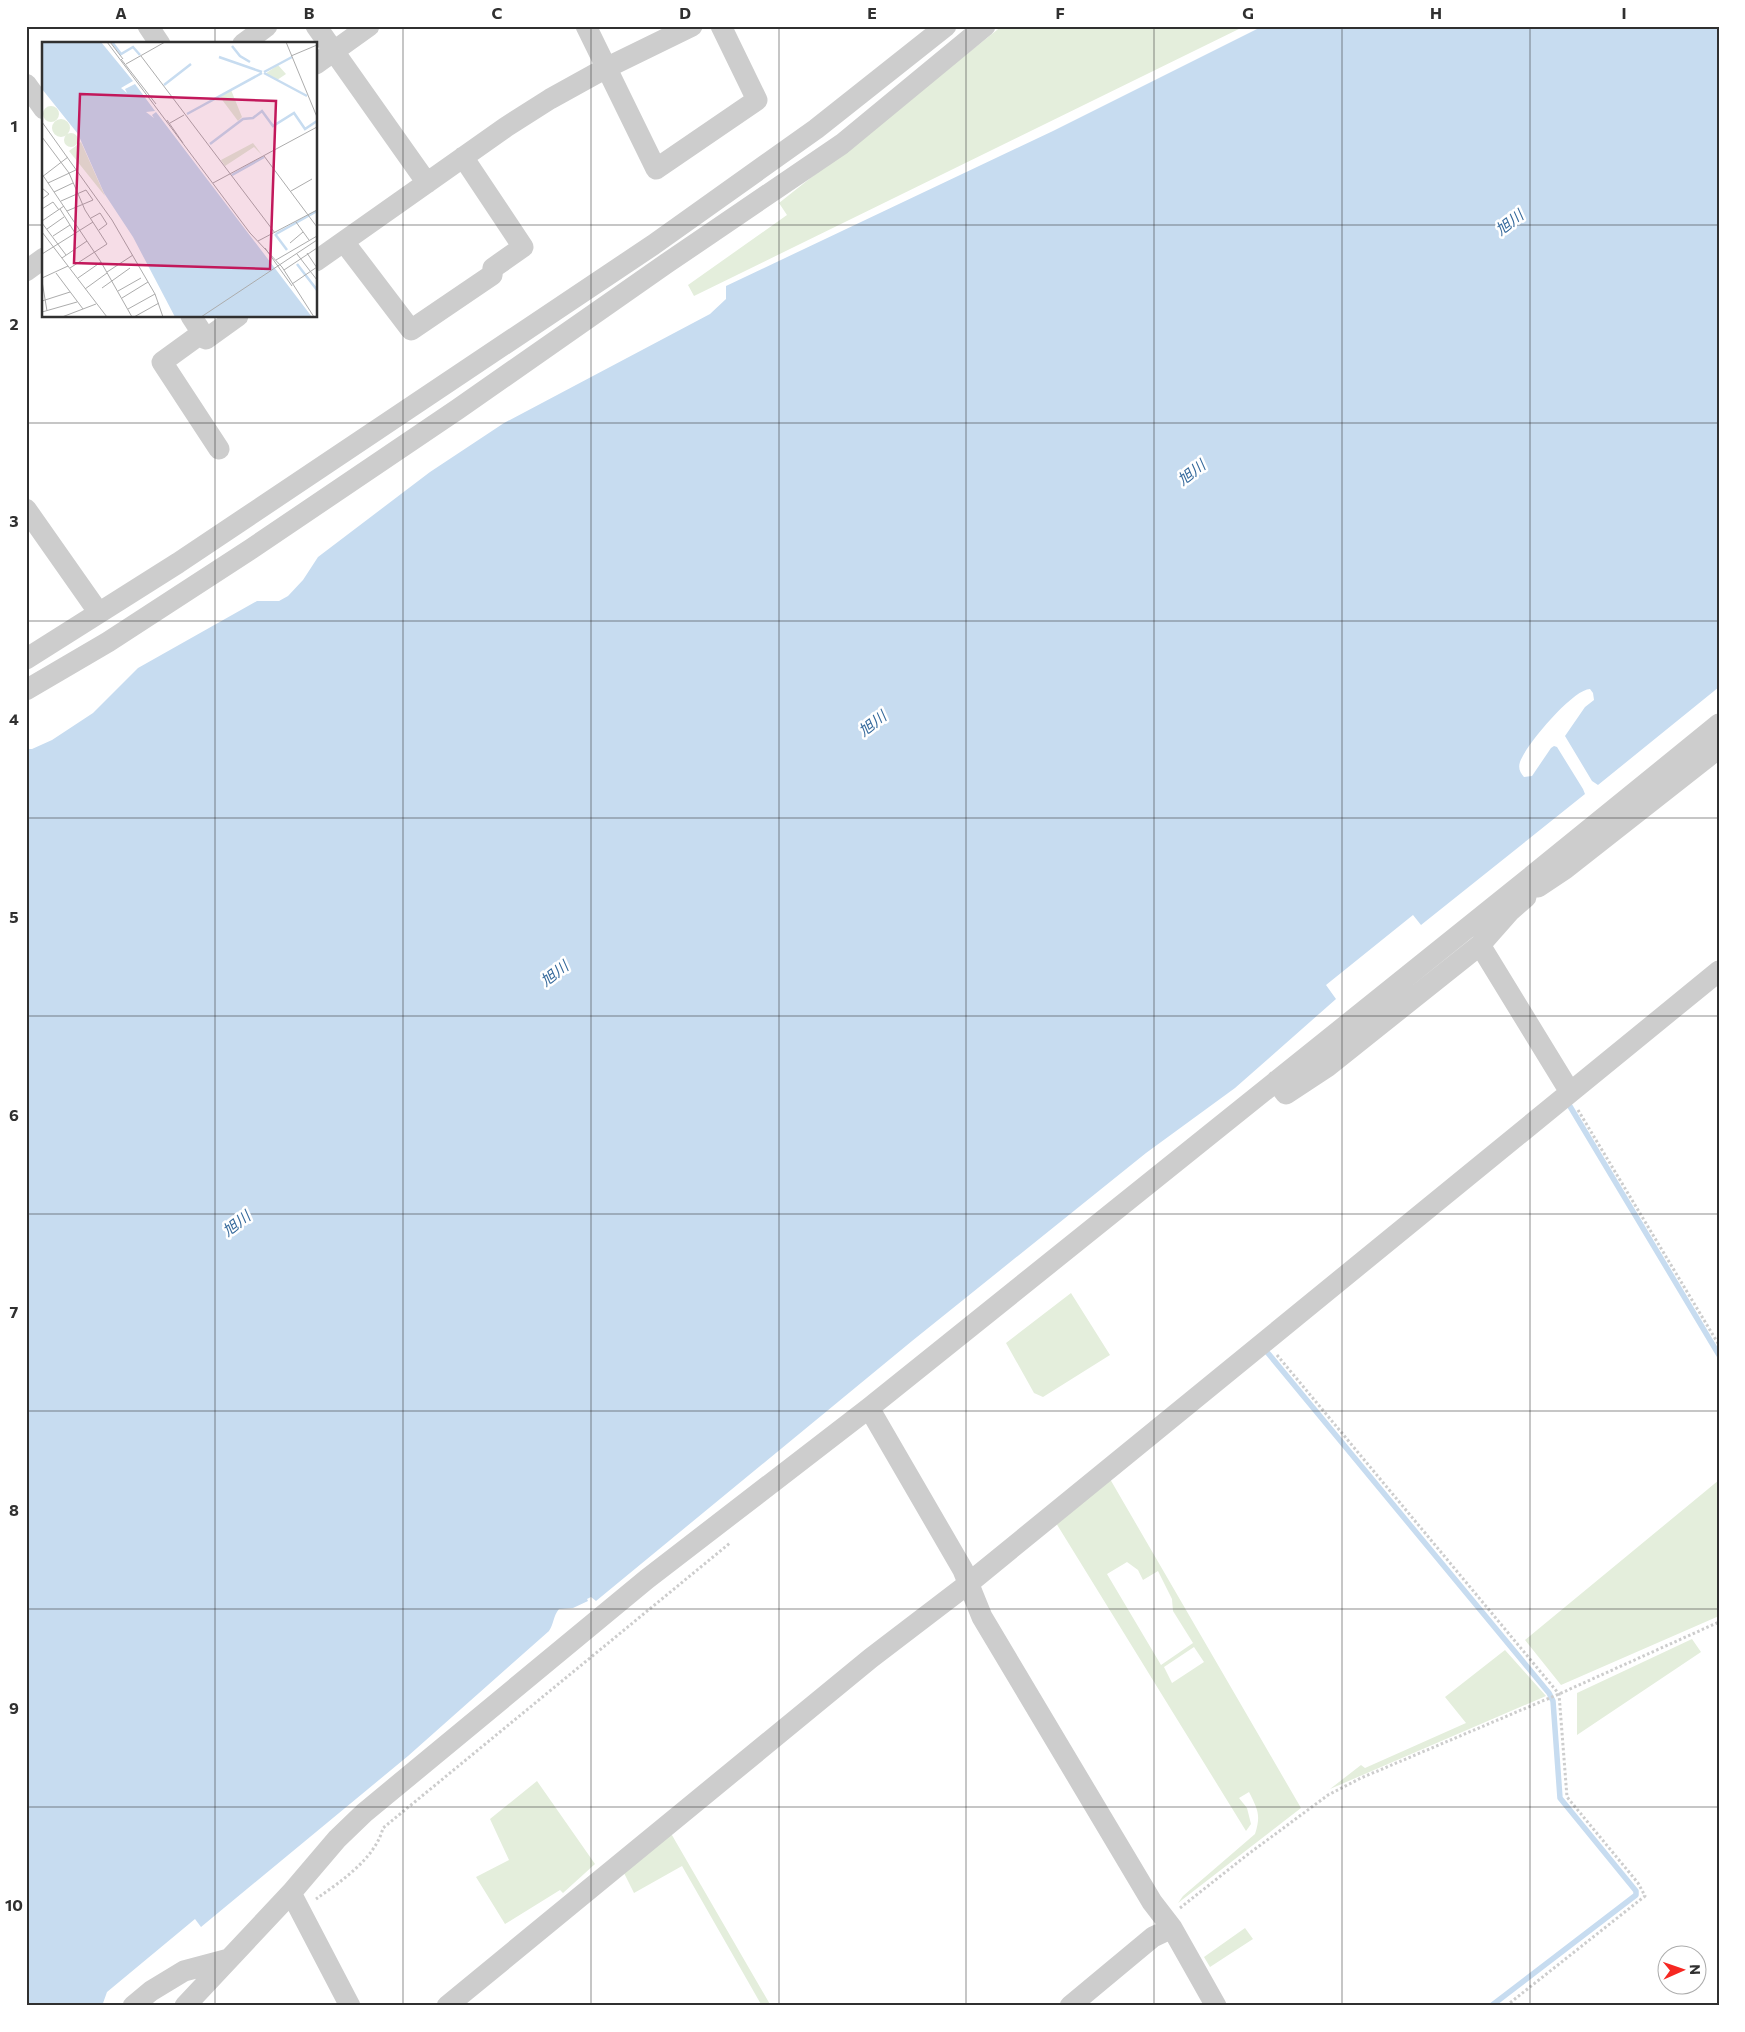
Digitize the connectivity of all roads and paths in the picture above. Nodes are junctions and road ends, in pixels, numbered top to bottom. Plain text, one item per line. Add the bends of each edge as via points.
1 (148, 26) edge
2 (267, 26) edge
3 (369, 26) edge
4 (586, 26) edge
5 (692, 26) edge
6 (721, 26) edge
7 (946, 26) edge
8 (985, 26) edge
9 (326, 41) edge
10 (159, 42) edge
11 (246, 42) edge
12 (318, 59) edge
13 (606, 68) junction
14 (26, 84) edge
15 (42, 106) edge
16 (463, 157) junction
17 (427, 183) junction
18 (344, 242) junction
19 (42, 259) edge
20 (318, 260) edge
21 (26, 271) edge
22 (235, 318) edge
23 (197, 325) edge
24 (220, 449) dead end
25 (26, 509) edge
26 (99, 613) junction
27 (26, 659) edge
28 (26, 690) edge
29 (1719, 724) edge
30 (1719, 748) edge
31 (1526, 889) junction
32 (1480, 945) junction
33 (1719, 971) edge
34 (1276, 1082) junction
35 (1567, 1087) junction
36 (1266, 1341) junction
37 (1719, 1345) edge
38 (869, 1408) junction
39 (736, 1538) dead end
40 (964, 1582) junction
41 (1719, 1622) edge
42 (1559, 1694) junction
43 (296, 1901) junction
44 (1167, 1927) junction
45 (229, 1959) junction
46 (133, 2006) edge
47 (185, 2006) edge
48 (350, 2006) edge
49 (447, 2006) edge
50 (1070, 2006) edge
51 (1216, 2006) edge
52 (1506, 2006) edge

1 - 10 street
2 - 11 street
3 - 9 street
4 - 13 street
5 - 13 street
6 - 13 street via 757,100 656,169
7 - 26 street via 816,129 653,245 178,564
8 - 28 street via 842,144 259,543 108,642
9 - 12 street
9 - 17 street
13 - 16 street via 550,98
14 - 15 street
16 - 17 street
16 - 18 street via 523,247 493,268 492,275 411,330
17 - 18 street
18 - 20 street
19 - 21 street
22 - 23 street via 206,339
23 - 24 street via 162,362
25 - 26 street
26 - 27 street
29 - 31 street
30 - 31 street via 1566,869
31 - 32 street
31 - 34 street
32 - 34 street via 1311,1078 1286,1094
32 - 35 street
33 - 35 street
34 - 38 street
35 - 36 street
35 - 37 path
36 - 40 street
36 - 42 path
38 - 40 street
38 - 43 street via 646,1579 364,1813 337,1839
39 - 43 path via 383,1828 380,1841 333,1887
40 - 44 street
40 - 49 street
41 - 42 path
42 - 44 path via 1328,1795 1247,1855
42 - 52 path via 1567,1797 1638,1883 1645,1896
43 - 45 street
43 - 48 street
44 - 50 street
44 - 51 street
45 - 46 street via 184,1971
45 - 47 street

